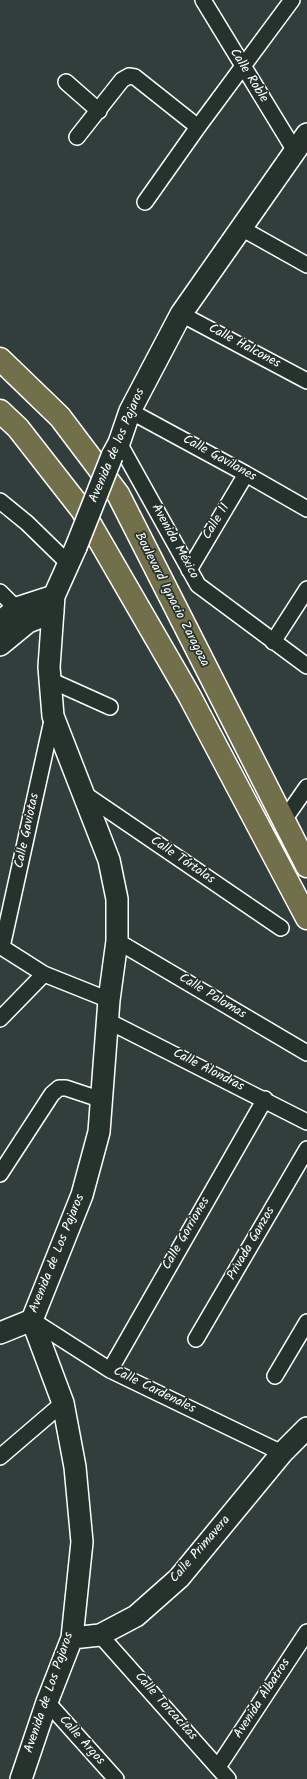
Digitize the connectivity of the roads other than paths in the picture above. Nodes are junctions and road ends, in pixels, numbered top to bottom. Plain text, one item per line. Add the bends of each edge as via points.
1 (203, 0) edge
2 (292, 0) edge
3 (242, 66) junction
4 (66, 82) dead end
5 (99, 111) junction
6 (198, 126) junction
7 (307, 134) edge
8 (78, 137) dead end
9 (295, 151) junction
10 (145, 202) dead end
11 (241, 228) junction
12 (307, 265) edge
13 (181, 314) junction
14 (0, 359) edge
15 (307, 381) edge
16 (0, 411) edge
17 (130, 411) junction
18 (116, 449) junction
19 (246, 474) junction
20 (0, 501) edge
21 (307, 509) edge
22 (72, 555) junction
23 (189, 570) junction
24 (307, 589) edge
25 (0, 592) edge
26 (54, 604) junction
27 (23, 615) junction
28 (0, 622) edge
29 (272, 642) junction
30 (0, 645) edge
31 (307, 666) edge
32 (50, 680) junction
33 (110, 707) dead end
34 (53, 716) junction
35 (307, 787) edge
36 (82, 793) junction
37 (284, 820) junction
38 (307, 866) edge
39 (307, 918) edge
40 (281, 928) dead end
41 (117, 941) junction
42 (1, 946) edge
43 (44, 974) junction
44 (109, 1000) junction
45 (0, 1018) edge
46 (108, 1021) junction
47 (307, 1053) edge
48 (265, 1099) junction
49 (102, 1100) junction
50 (307, 1122) edge
51 (307, 1149) edge
52 (0, 1174) edge
53 (32, 1320) junction
54 (307, 1322) edge
55 (0, 1333) edge
56 (196, 1339) dead end
57 (110, 1370) junction
58 (275, 1376) dead end
59 (63, 1404) junction
60 (307, 1428) edge
61 (282, 1453) junction
62 (0, 1457) edge
63 (307, 1632) edge
64 (100, 1635) junction
65 (72, 1638) junction
66 (47, 1702) junction
67 (218, 1767) junction
68 (21, 1779) edge
69 (116, 1779) edge
70 (228, 1779) edge

1 - 3 street, Calle Roble
2 - 3 street
3 - 6 street
3 - 9 street, Calle Roble
4 - 5 street
5 - 6 street via 122,80 129,76 135,77
5 - 8 street
6 - 10 street
7 - 9 main road, Avenida de los Pajaros
9 - 11 main road, Avenida de los Pajaros
11 - 12 street
11 - 13 main road, Avenida de los Pajaros
13 - 15 street, Calle Halcones
13 - 17 main road, Avenida de los Pajaros
14 - 37 main road, Boulevard Ignacio Zaragoza via 60,417 118,494
16 - 39 main road via 18,428 82,510 189,695
17 - 18 main road, Avenida de los Pajaros
17 - 19 street, Calle Gavilanes
18 - 22 main road, Avenida de los Pajaros, bridge
18 - 23 street, Avenida México
19 - 21 street, Calle Gavilanes
19 - 23 street, Calle 11
20 - 22 street
22 - 26 main road, Avenida de los Pajaros
23 - 29 street, Avenida México via 198,585
24 - 29 street
25 - 27 street
26 - 27 main road
26 - 32 main road, Avenida de los Pajaros
27 - 28 main road
27 - 30 main road
29 - 31 street, Avenida México
32 - 33 street
32 - 34 main road, Avenida de los Pajaros
34 - 36 main road, Avenida de los Pajaros
34 - 42 street, Calle Gaviotas
35 - 37 street
36 - 40 street, Calle Tórtolas
36 - 41 main road, Avenida de Los Pajaros via 109,860 117,899
37 - 38 main road, Boulevard Ignacio Zaragoza
41 - 44 main road, Avenida de Los Pajaros
41 - 47 street, Calle Palomas
42 - 43 street
43 - 44 street
43 - 45 street
44 - 46 main road, Avenida de Los Pajaros
46 - 48 street, Calle Alondras
46 - 49 main road, Avenida de Los Pajaros
48 - 50 street, Calle Alondras
48 - 57 street, Calle Gorriones
49 - 52 street via 59,1088 52,1094
49 - 53 main road, Avenida de Los Pajaros via 99,1132 82,1195
51 - 56 street, Privada Ganzos
53 - 55 main road
53 - 57 street, Calle Cardenales
53 - 59 main road, Avenida de Los Pajaros
54 - 58 street
57 - 61 street, Calle Cardenales
59 - 62 street
59 - 65 main road, Avenida de Los Pajaros via 74,1467 82,1542
60 - 61 main road, Calle Primavera
61 - 64 main road, Calle Primavera via 179,1578 136,1616
63 - 67 street, Avenida Albatros
64 - 65 main road, Calle Primavera
64 - 67 street, Calle Torcacitas
65 - 66 main road, Avenida de Los Pajaros
66 - 68 main road, Avenida de Los Pajaros
66 - 69 street, Calle Argos
67 - 70 street, Calle Torcacitas

